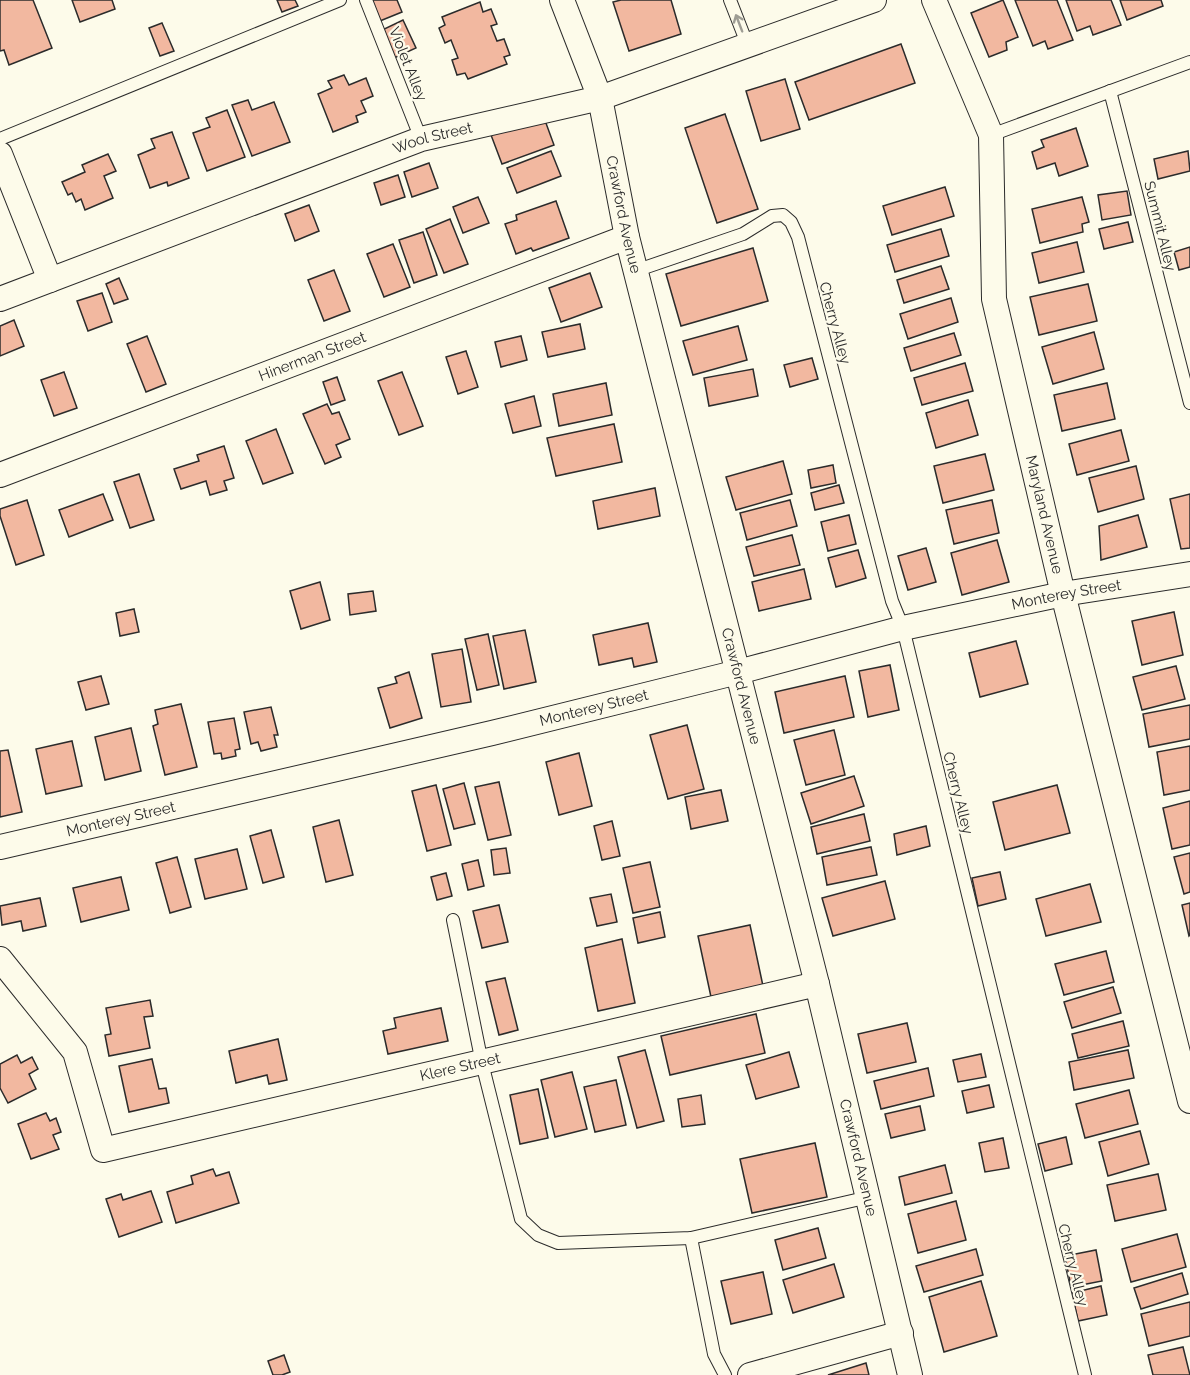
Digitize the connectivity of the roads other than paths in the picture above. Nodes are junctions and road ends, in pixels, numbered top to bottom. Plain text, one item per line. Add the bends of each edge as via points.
1 (340, 0) edge
2 (366, 0) edge
3 (562, 0) edge
4 (730, 0) edge
5 (874, 0) edge
6 (934, 0) edge
7 (748, 46) junction
8 (1190, 62) edge
9 (1110, 91) junction
10 (600, 98) junction
11 (991, 135) junction
12 (0, 139) edge
13 (421, 139) junction
14 (0, 154) edge
15 (627, 237) junction
16 (635, 271) junction
17 (50, 280) junction
18 (0, 299) edge
19 (1190, 403) edge
20 (0, 475) edge
21 (1190, 574) edge
22 (1064, 594) junction
23 (903, 628) junction
24 (738, 672) junction
25 (0, 847) edge
26 (453, 920) dead end
27 (0, 959) edge
28 (817, 984) junction
29 (482, 1063) junction
30 (1190, 1101) edge
31 (869, 1197) junction
32 (691, 1238) junction
33 (901, 1333) junction
34 (725, 1375) edge
35 (750, 1375) edge
36 (910, 1375) edge
37 (1085, 1375) edge

1 - 12 lane
2 - 13 lane, Violet Alley
3 - 10 street, Crawford Avenue
7 -> 4 lane
5 - 7 street, Wool Street
6 - 11 street, Maryland Avenue
7 - 10 street, Wool Street
8 - 9 lane
9 - 11 lane
9 - 19 lane, Summit Alley
10 - 13 street, Wool Street
10 - 15 street, Crawford Avenue
11 - 22 street, Maryland Avenue via 994,299
13 - 17 street, Wool Street
14 - 17 street
15 - 16 street, Crawford Avenue
15 - 20 street, Hinerman Street
16 - 23 lane, Cherry Alley via 743,234 772,216 783,215 791,222 892,601
16 - 24 street, Crawford Avenue
17 - 18 street, Wool Street
21 - 22 street, Monterey Street
22 - 23 street, Monterey Street
22 - 30 street, Maryland Avenue
23 - 24 street, Monterey Street
23 - 37 lane, Cherry Alley
24 - 25 street, Monterey Street
24 - 28 street, Crawford Avenue
26 - 29 lane
27 - 29 street, Klere Street via 75,1052 103,1150
28 - 29 street, Klere Street
28 - 31 street, Crawford Avenue
29 - 32 lane via 521,1219 538,1235 558,1243
31 - 32 lane
31 - 33 street, Crawford Avenue
32 - 34 lane via 714,1354
33 - 35 street
33 - 36 street, Crawford Avenue

